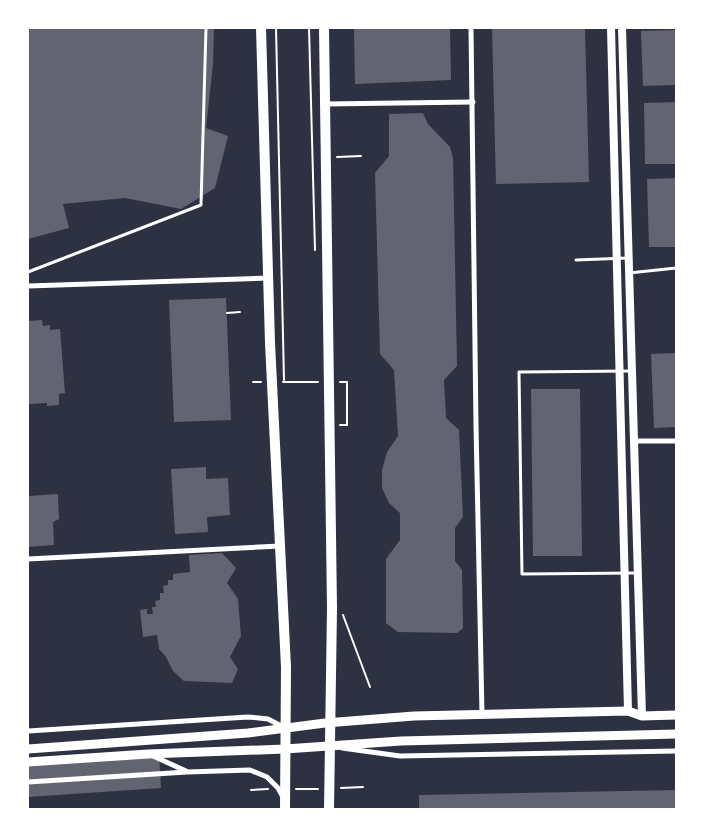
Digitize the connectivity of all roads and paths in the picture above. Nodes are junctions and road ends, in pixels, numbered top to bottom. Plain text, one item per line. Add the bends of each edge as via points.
1 (206, 28) edge
2 (262, 28) edge
3 (276, 28) edge
4 (309, 28) edge
5 (324, 28) edge
6 (471, 28) edge
7 (611, 28) edge
8 (622, 28) edge
9 (473, 102) junction
10 (325, 104) junction
11 (361, 156) dead end
12 (335, 157) dead end
13 (315, 251) dead end
14 (617, 258) junction
15 (628, 258) junction
16 (576, 260) dead end
17 (676, 268) edge
18 (28, 272) edge
19 (629, 273) junction
20 (268, 278) junction
21 (28, 286) edge
22 (240, 312) dead end
23 (227, 313) dead end
24 (620, 371) junction
25 (632, 371) junction
26 (253, 382) dead end
27 (268, 382) dead end
28 (276, 382) dead end
29 (284, 382) junction
30 (327, 382) dead end
31 (337, 382) dead end
32 (339, 425) dead end
33 (634, 441) junction
34 (676, 441) edge
35 (280, 546) junction
36 (28, 559) edge
37 (625, 572) junction
38 (637, 573) junction
39 (628, 711) junction
40 (482, 714) junction
41 (676, 715) edge
42 (642, 716) junction
43 (329, 722) junction
44 (286, 728) junction
45 (28, 731) edge
46 (676, 734) edge
47 (330, 746) junction
48 (28, 749) edge
49 (285, 749) junction
50 (676, 751) edge
51 (148, 754) junction
52 (28, 762) edge
53 (187, 772) junction
54 (28, 782) edge
55 (363, 787) dead end
56 (329, 788) junction
57 (282, 789) junction
58 (251, 790) dead end
59 (285, 805) edge
60 (329, 810) edge

1 - 18 lane via 201,205
2 - 20 highway
3 - 29 path
4 - 13 path
5 - 10 highway
6 - 9 street
7 - 14 street
8 - 15 street
9 - 10 street
9 - 40 street
10 - 43 highway via 332,608
11 - 12 path
14 - 15 lane
14 - 16 lane
14 - 24 street
15 - 19 street
17 - 19 lane
19 - 25 street
20 - 21 street
20 - 35 highway
22 - 23 path
24 - 25 lane
24 - 37 street
24 - 37 lane via 519,372 522,574
25 - 33 street
26 - 27 path
28 - 29 path
29 - 30 path
31 - 32 path via 346,382 347,425
33 - 34 street
33 - 38 street
35 - 36 street
35 - 44 highway
37 - 38 lane
37 - 39 street
38 - 42 street
39 - 40 main road
39 - 42 main road
40 - 43 main road
41 - 42 main road
43 - 44 main road
43 - 47 highway
44 - 45 street via 268,719 248,717
44 - 48 main road
44 - 49 highway
46 - 47 main road via 401,741
47 - 49 main road
47 - 50 street via 400,756
47 - 56 highway
49 - 51 main road
49 - 57 highway
51 - 52 main road
51 - 53 street
53 - 54 street
53 - 57 street via 250,770 268,777
55 - 56 path
56 - 57 path
56 - 60 highway
57 - 58 path
57 - 59 highway

